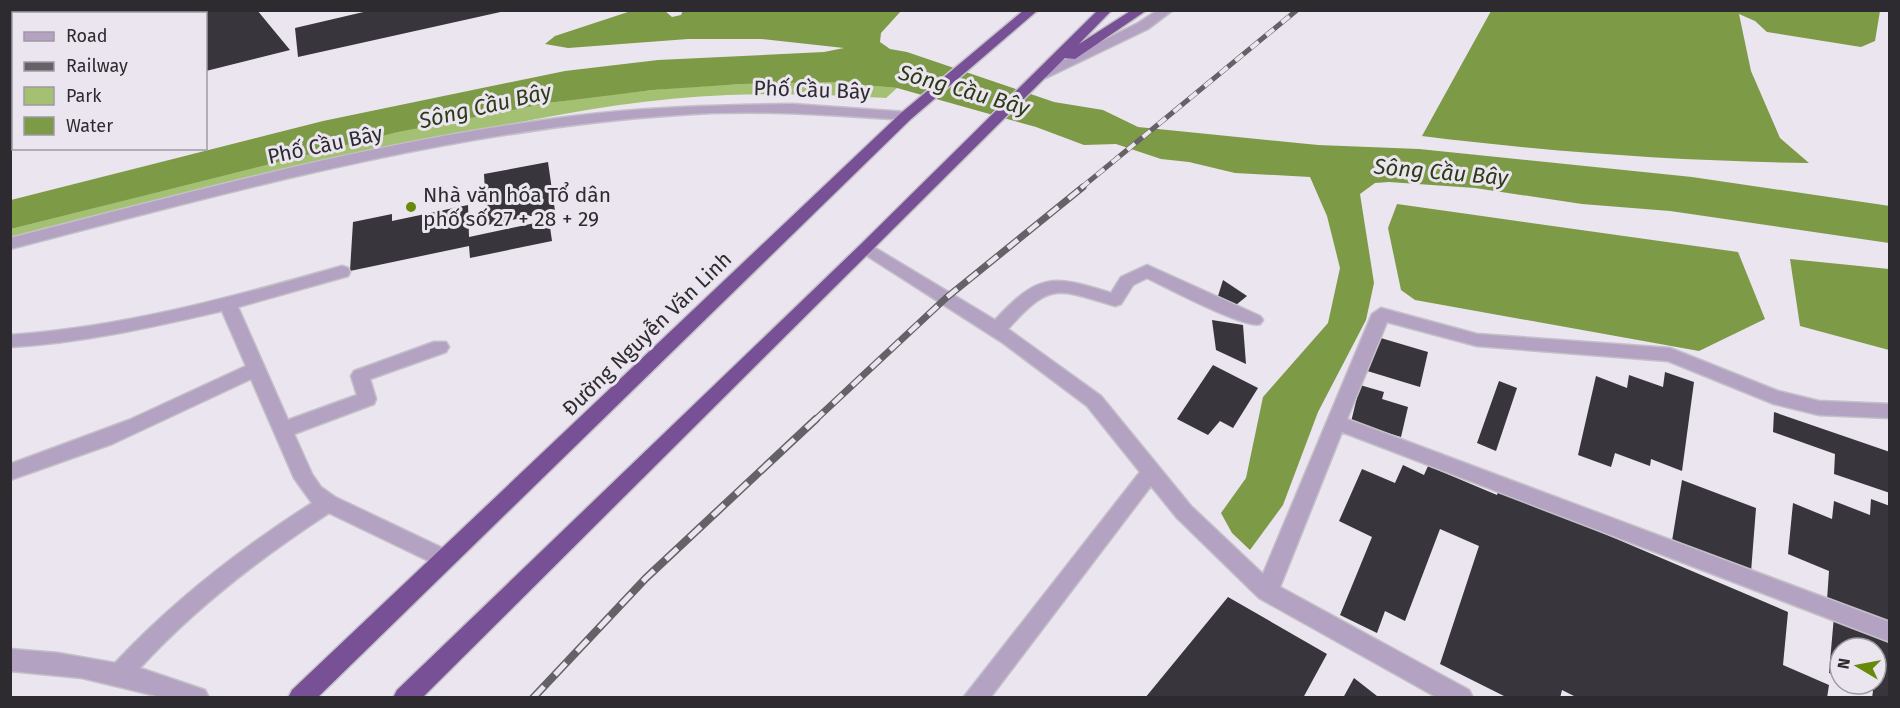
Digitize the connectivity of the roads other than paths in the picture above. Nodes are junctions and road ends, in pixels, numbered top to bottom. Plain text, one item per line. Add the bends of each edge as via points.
1 (1032, 10) edge
2 (1106, 10) edge
3 (1141, 10) edge
4 (1167, 10) edge
5 (1041, 75) junction
6 (908, 115) junction
7 (10, 244) edge
8 (867, 248) junction
9 (342, 272) dead end
10 (228, 304) junction
11 (1254, 320) dead end
12 (996, 330) junction
13 (10, 341) edge
14 (440, 347) dead end
15 (256, 369) junction
16 (1890, 411) edge
17 (1335, 422) junction
18 (283, 430) junction
19 (10, 472) edge
20 (1150, 473) junction
21 (328, 503) junction
22 (445, 559) junction
23 (1267, 591) junction
24 (1890, 632) edge
25 (10, 660) edge
26 (120, 674) junction
27 (197, 698) edge
28 (300, 698) edge
29 (405, 698) edge
30 (975, 698) edge
31 (1461, 698) edge

1 - 6 highway, Đường Nguyễn Văn Linh
2 - 5 highway
3 - 5 highway
4 - 5 street via 1143,26
5 - 8 highway
6 - 7 street, Phố Cầu Bây via 725,108 540,126 338,163
6 - 22 highway, Đường Nguyễn Văn Linh
8 - 12 street
8 - 29 highway
9 - 10 street
10 - 13 street via 129,327
10 - 15 street
11 - 12 street via 1147,271 1126,281 1115,300 1047,284 1030,293
12 - 20 street via 1094,401
14 - 18 street via 360,376 367,399
15 - 18 street
15 - 19 street via 103,442
16 - 17 street via 1819,408 1774,396 1670,355 1477,340 1381,314
17 - 23 street
17 - 24 street
18 - 21 street via 304,478
20 - 23 street via 1210,540
20 - 30 street
21 - 22 street
21 - 26 street via 226,571 180,611
22 - 28 highway, Đường Nguyễn Văn Linh
23 - 31 street
25 - 26 street
26 - 27 street

